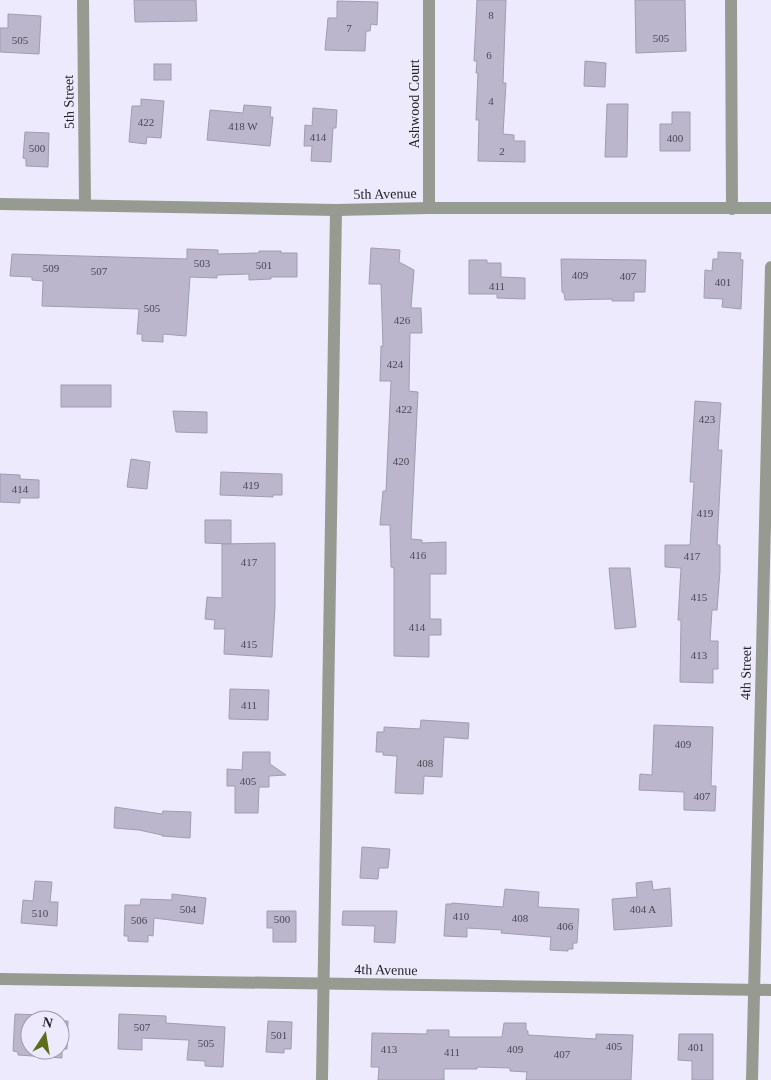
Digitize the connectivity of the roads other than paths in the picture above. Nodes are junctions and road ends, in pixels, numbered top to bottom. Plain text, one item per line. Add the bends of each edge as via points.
1 (83, 0) edge
2 (429, 0) edge
3 (731, 0) edge
4 (0, 204) edge
5 (85, 204) junction
6 (429, 208) junction
7 (771, 208) edge
8 (732, 209) junction
9 (336, 210) junction
10 (771, 267) edge
11 (0, 979) edge
12 (323, 984) junction
13 (754, 990) junction
14 (771, 990) edge
15 (322, 1080) edge
16 (752, 1080) edge

1 - 5 street, 5th Street
2 - 6 street, Ashwood Court
3 - 8 street
4 - 5 street, 5th Avenue
5 - 9 street, 5th Avenue
6 - 8 street, 5th Avenue
6 - 9 street, 5th Avenue
7 - 8 street, 5th Avenue
9 - 12 street
10 - 13 street, 4th Street
11 - 12 street, 4th Avenue
12 - 13 street, 4th Avenue
12 - 15 street
13 - 14 street, 4th Avenue
13 - 16 street, 4th Street

